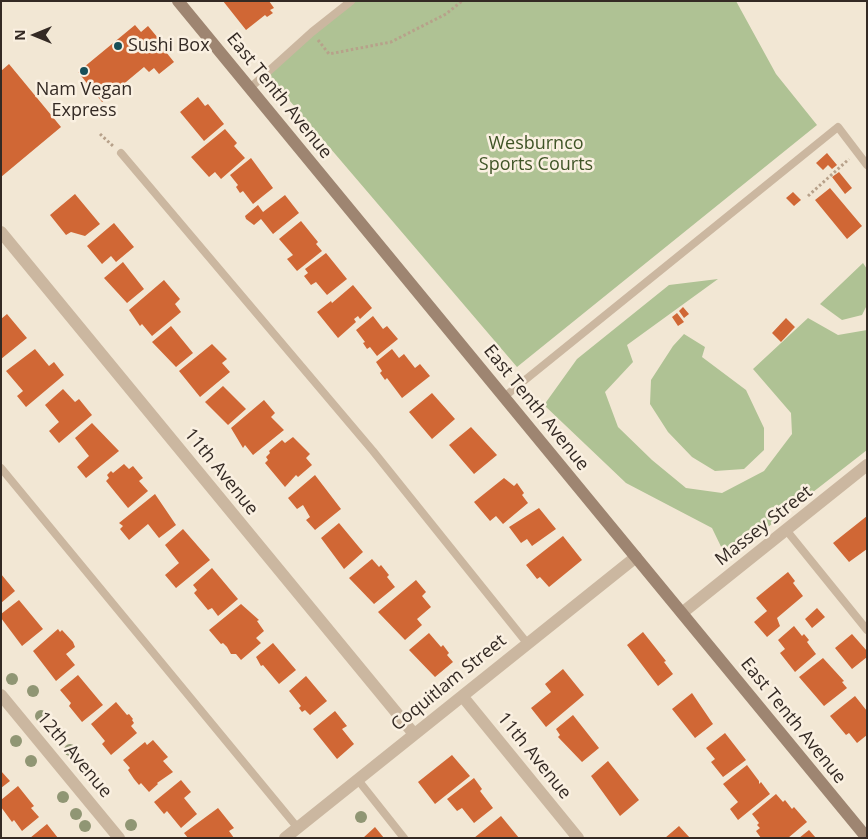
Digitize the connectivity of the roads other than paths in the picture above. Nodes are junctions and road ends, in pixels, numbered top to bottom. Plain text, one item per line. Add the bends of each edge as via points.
1 (178, 1) edge
2 (351, 1) edge
3 (250, 88) junction
4 (121, 153) road end
5 (867, 165) edge
6 (1, 232) edge
7 (504, 397) junction
8 (867, 465) edge
9 (1, 468) edge
10 (787, 531) junction
11 (636, 558) junction
12 (682, 613) junction
13 (867, 630) edge
14 (527, 644) junction
15 (1, 695) edge
16 (463, 697) junction
17 (414, 734) junction
18 (358, 780) junction
19 (297, 827) junction
20 (119, 838) edge
21 (285, 838) edge
22 (404, 838) edge
23 (578, 838) edge
24 (867, 838) edge

1 - 3 main road, East Tenth Avenue
2 - 3 lane
3 - 7 main road, East Tenth Avenue
4 - 14 lane via 373,450
5 - 7 lane via 838,127
6 - 17 street, 11th Avenue
7 - 11 main road, East Tenth Avenue
8 - 10 street, Massey Street
9 - 19 lane
10 - 12 street, Massey Street
10 - 13 lane
11 - 12 main road, East Tenth Avenue
11 - 14 street, Coquitlam Street
12 - 24 main road, East Tenth Avenue
14 - 16 street, Coquitlam Street
15 - 20 street, 12th Avenue
16 - 17 street, Coquitlam Street
16 - 23 street, 11th Avenue
17 - 18 street, Coquitlam Street
18 - 19 street, Coquitlam Street
18 - 22 lane
19 - 21 street, Coquitlam Street

